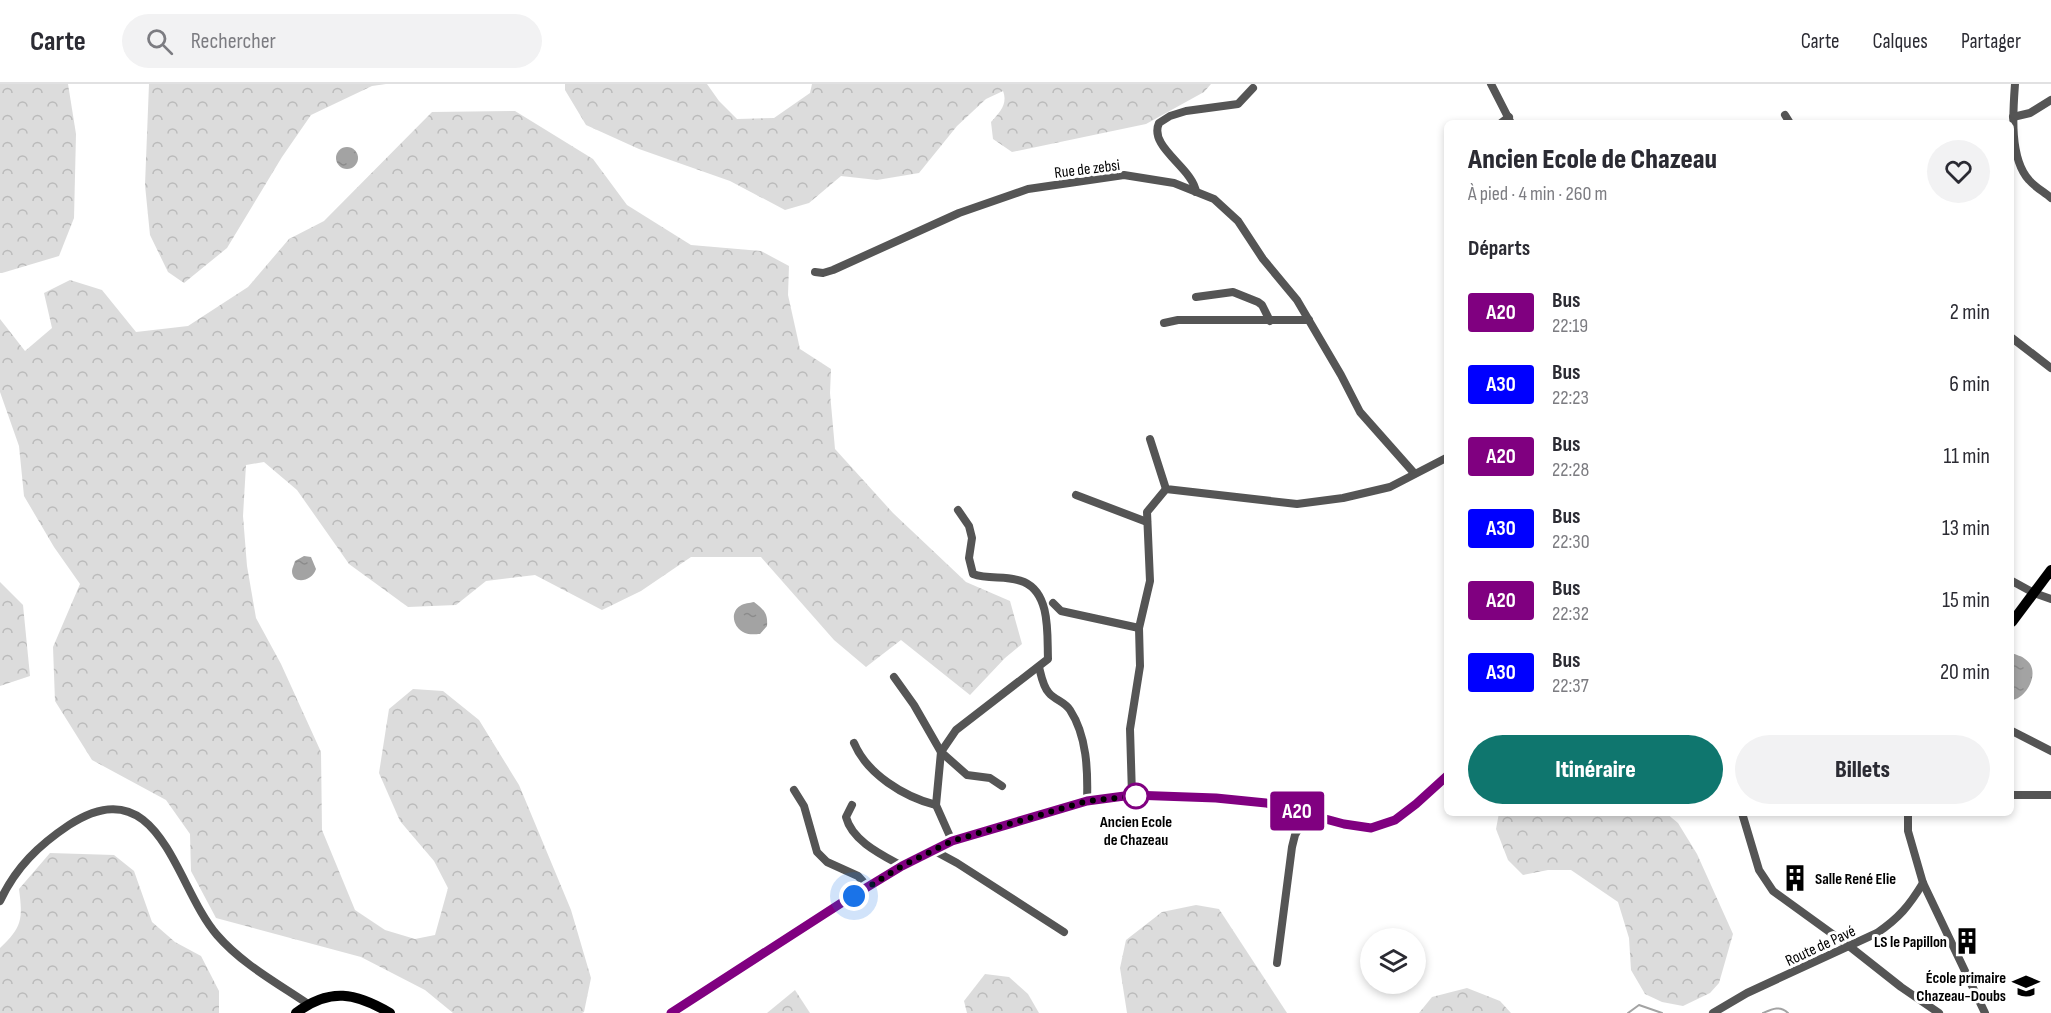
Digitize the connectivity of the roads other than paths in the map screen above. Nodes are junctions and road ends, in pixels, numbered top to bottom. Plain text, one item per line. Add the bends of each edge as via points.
1 (1491, 84) edge
2 (2015, 84) edge
3 (1253, 88) dead end
4 (2051, 100) edge
5 (1785, 115) dead end
6 (2013, 117) junction
7 (1510, 120) edge
8 (1788, 120) edge
9 (2013, 120) edge
10 (2014, 144) edge
11 (1197, 192) junction
12 (2051, 198) edge
13 (815, 272) dead end
14 (1196, 297) dead end
15 (1309, 320) junction
16 (1270, 321) junction
17 (1164, 324) dead end
18 (2014, 340) edge
19 (2051, 368) edge
20 (1150, 439) dead end
21 (1444, 459) edge
22 (1414, 473) junction
23 (1166, 489) junction
24 (1076, 495) dead end
25 (958, 510) dead end
26 (1147, 522) junction
27 (2051, 570) edge
28 (2014, 582) edge
29 (2034, 593) junction
30 (2051, 599) edge
31 (1053, 603) dead end
32 (2014, 619) edge
33 (1139, 628) junction
34 (1039, 667) junction
35 (894, 677) dead end
36 (2014, 732) edge
37 (854, 743) dead end
38 (2051, 751) edge
39 (941, 752) junction
40 (1444, 779) edge
41 (1002, 786) dead end
42 (794, 790) dead end
43 (1132, 795) junction
44 (2014, 795) edge
45 (2051, 795) edge
46 (1087, 801) junction
47 (936, 805) junction
48 (852, 806) dead end
49 (1307, 814) junction
50 (1743, 816) edge
51 (1908, 816) edge
52 (952, 841) junction
53 (933, 850) junction
54 (902, 866) junction
55 (1923, 883) junction
56 (868, 887) junction
57 (0, 901) edge
58 (1064, 932) dead end
59 (1850, 946) junction
60 (1277, 963) dead end
61 (308, 1004) junction
62 (296, 1013) edge
63 (390, 1013) edge
64 (671, 1013) edge
65 (1713, 1013) edge
66 (1939, 1013) edge
67 (1985, 1013) edge

1 - 7 street
2 - 6 street
3 - 11 street via 1238,104 1186,111 1159,123 1157,135 1161,143 1194,181
4 - 6 street via 2030,113
5 - 8 street
6 - 9 street
10 - 12 street via 2028,179
11 - 13 street, Rue de zebsi via 1174,183 1124,175 1028,189 959,213 833,270
11 - 15 street, Rue de zebsi via 1214,199 1238,221
14 - 16 street via 1233,292 1262,305
15 - 16 street
15 - 22 street, Rue de zebsi via 1360,412
16 - 17 street via 1178,320
18 - 19 street
20 - 23 street
21 - 22 street
22 - 23 street via 1390,487 1297,504
23 - 26 street via 1147,512
24 - 26 street
25 - 34 street via 972,538 969,558 973,574 1024,582 1037,594 1047,627 1047,658
26 - 33 street via 1150,581
27 - 29 main road
28 - 29 street
29 - 30 street
29 - 32 main road
31 - 33 street via 1061,611
33 - 43 street via 1140,666 1130,729
34 - 39 street via 956,730
34 - 46 street via 1047,692 1070,710 1080,736 1088,769
35 - 39 street
36 - 38 street
37 - 47 street via 868,765 881,776 916,800
39 - 41 street via 967,775 990,778
39 - 47 street
40 - 49 main road via 1395,820 1379,826 1362,828
42 - 56 street via 804,806 817,852 827,862 858,876
43 - 46 main road
43 - 49 main road via 1266,803
44 - 45 street
46 - 52 main road
47 - 52 street
48 - 54 street via 846,817 853,833
49 - 60 street via 1292,847
50 - 59 street via 1759,870 1773,891
51 - 55 street via 1908,831
52 - 53 main road
53 - 54 main road
53 - 58 street
54 - 56 main road
55 - 59 street, Route de Pavé via 1895,921
55 - 67 street
56 - 64 main road
57 - 61 street via 26,860 79,819 103,809 136,814 166,845 217,935 243,960
59 - 65 street, Route de Pavé via 1747,993
59 - 66 street
61 - 62 main road
61 - 63 main road via 343,995 368,1000

